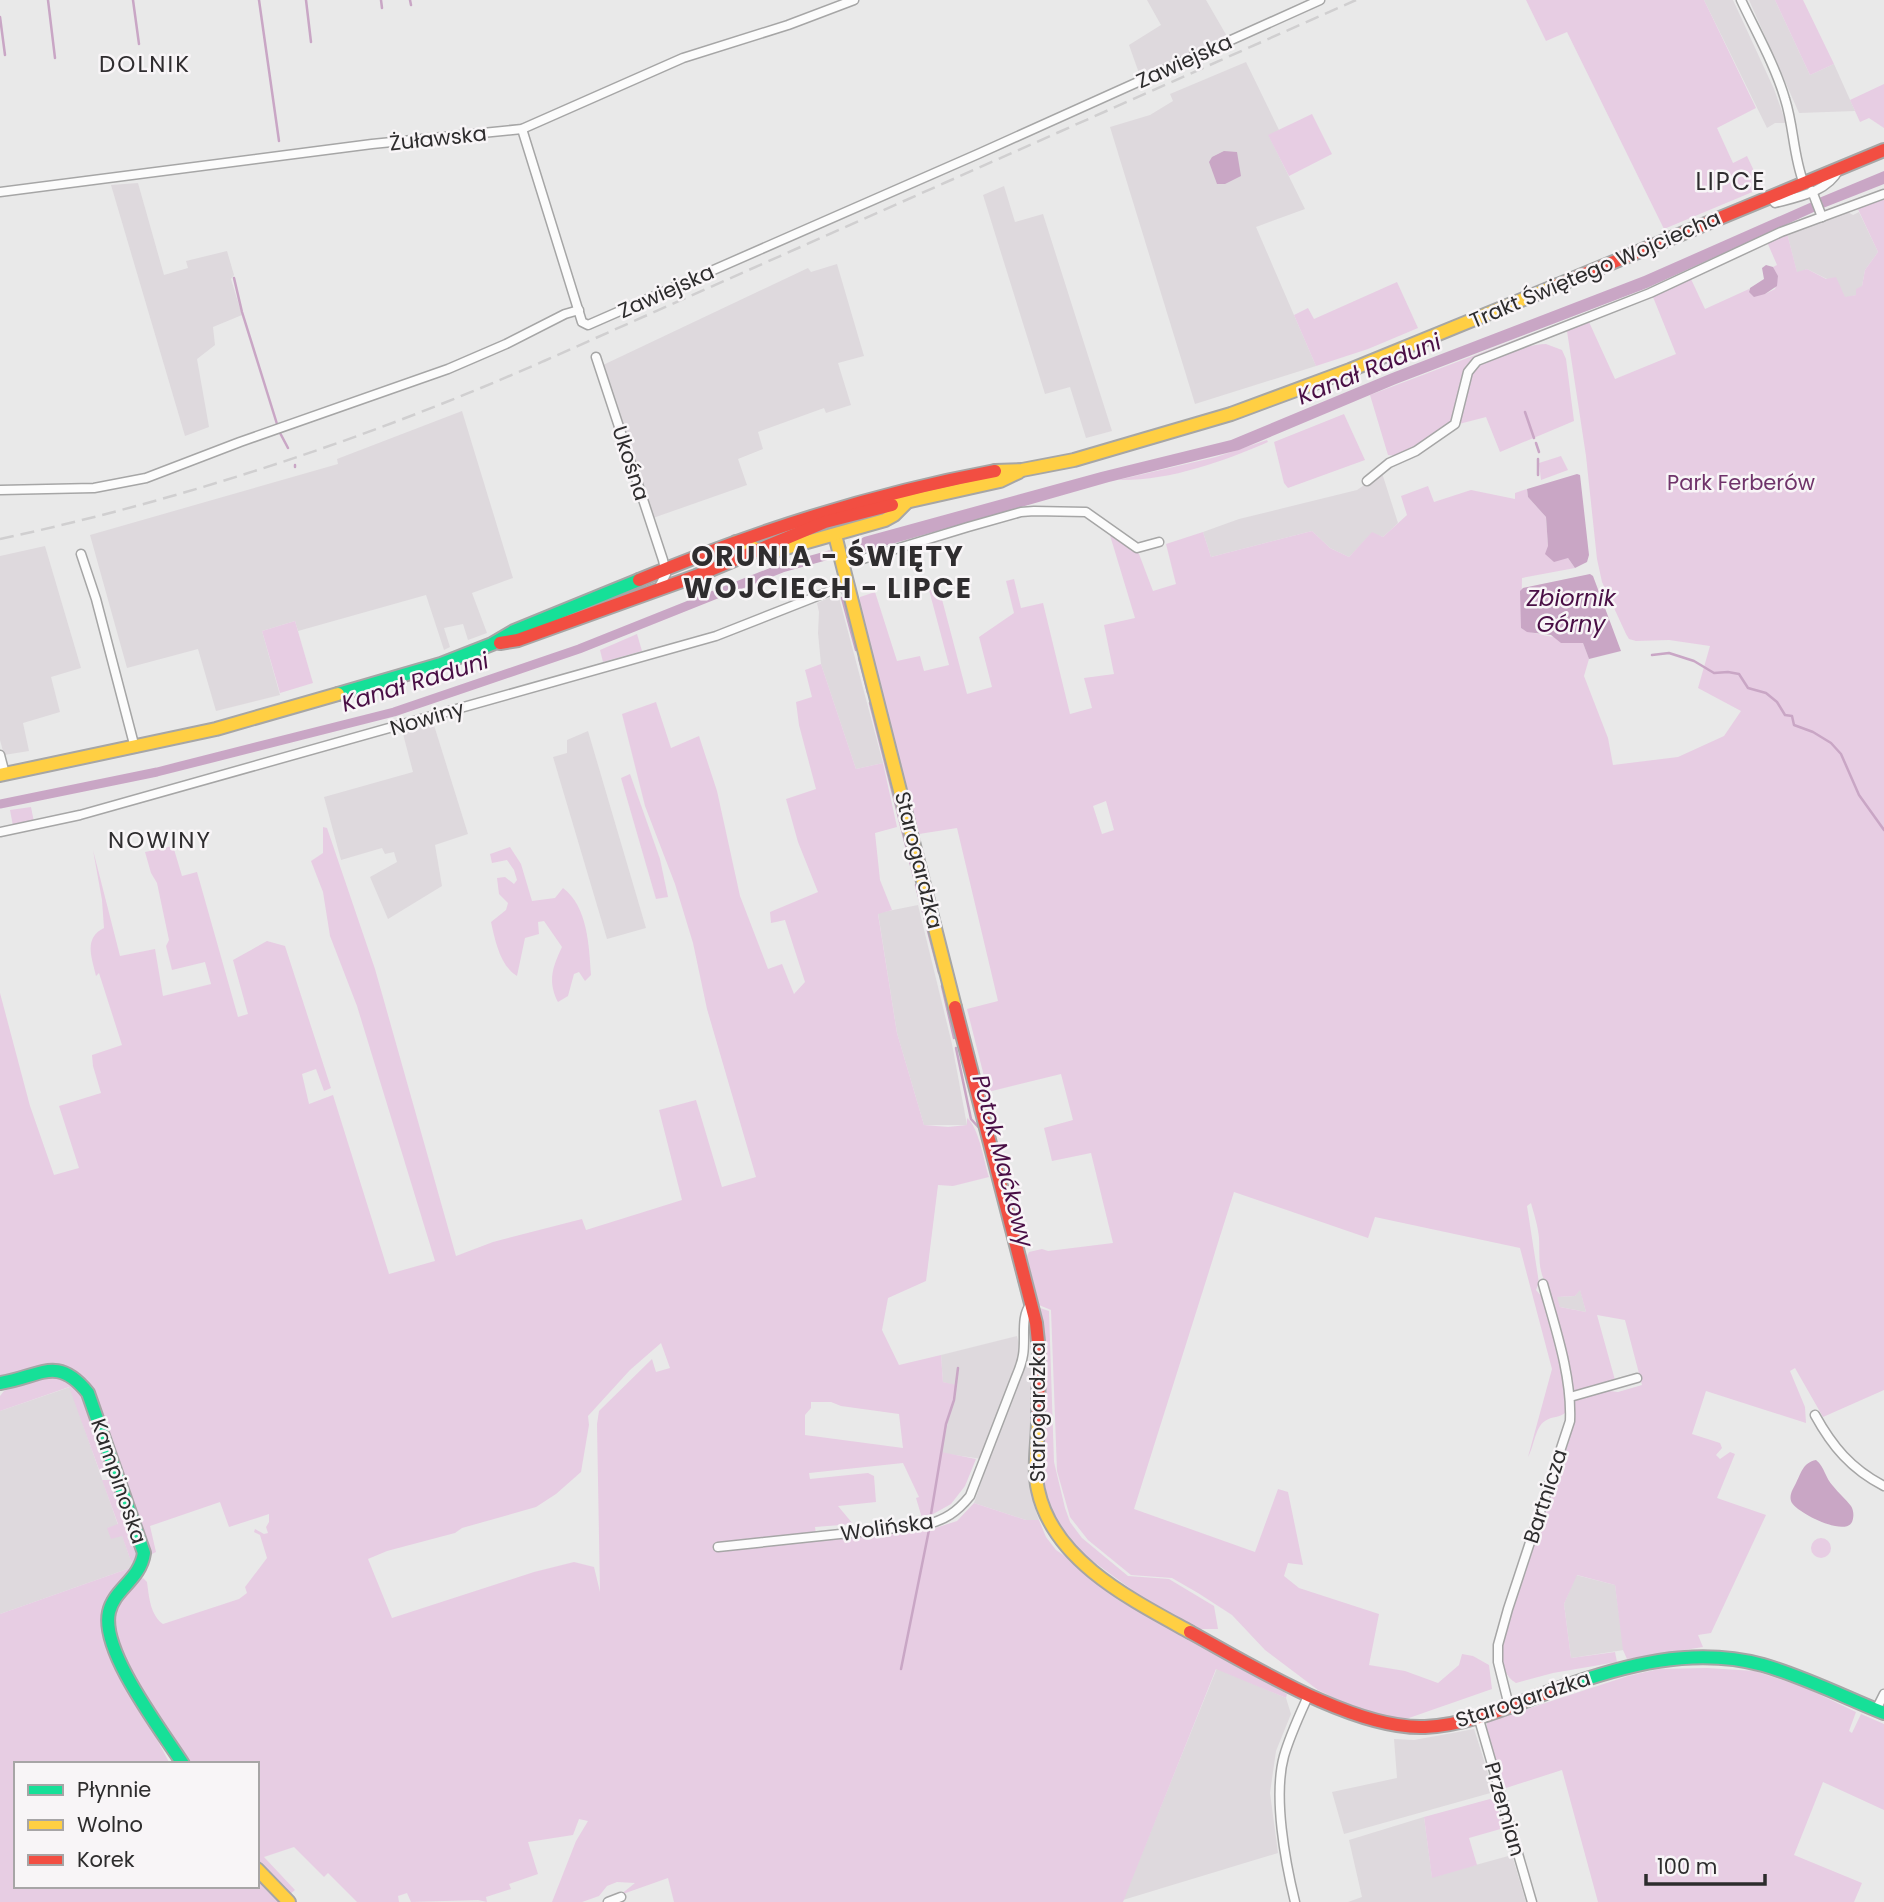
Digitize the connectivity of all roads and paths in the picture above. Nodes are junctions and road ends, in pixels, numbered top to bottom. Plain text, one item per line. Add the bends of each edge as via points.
1 (854, 0) edge
2 (1320, 0) edge
3 (1741, 0) edge
4 (522, 129) junction
5 (1884, 150) edge
6 (1811, 191) junction
7 (0, 192) edge
8 (1884, 194) edge
9 (1821, 214) junction
10 (579, 310) junction
11 (596, 357) dead end
12 (1022, 470) junction
13 (1367, 481) dead end
14 (923, 484) junction
15 (0, 490) edge
16 (909, 501) junction
17 (835, 535) junction
18 (736, 542) junction
19 (1159, 542) dead end
20 (757, 549) junction
21 (81, 554) dead end
22 (843, 565) junction
23 (666, 569) junction
24 (685, 580) junction
25 (848, 584) junction
26 (658, 589) junction
27 (492, 644) junction
28 (135, 748) junction
29 (0, 755) edge
30 (2, 774) edge
31 (0, 832) edge
32 (1543, 1284) dead end
33 (1031, 1304) junction
34 (1637, 1378) dead end
35 (0, 1383) edge
36 (1570, 1396) junction
37 (1815, 1415) dead end
38 (1884, 1486) edge
39 (718, 1547) dead end
40 (1884, 1694) edge
41 (1309, 1695) junction
42 (1509, 1706) junction
43 (1880, 1712) edge
44 (1478, 1716) junction
45 (182, 1762) edge
46 (259, 1871) edge
47 (621, 1897) dead end
48 (289, 1902) edge
49 (608, 1902) edge
50 (1295, 1902) edge
51 (1532, 1902) edge

1 - 4 street, Żuławska via 683,58
2 - 10 street, Zawiejska via 590,324 584,323
3 - 6 street via 1781,86 1796,159
4 - 7 street, Żuławska
4 - 10 street
5 - 6 main road, Trakt Świętego Wojciecha via 1839,169
6 - 9 street
6 - 12 main road, Trakt Świętego Wojciecha via 1770,197 1375,360 1231,414
8 - 9 street, Trakt Świętego Wojciecha
9 - 13 street, Trakt Świętego Wojciecha via 1650,293 1476,361 1468,372 1455,424
10 - 15 street via 449,369 146,478 93,488
11 - 23 street, Ukośna
12 - 14 main road, Trakt Świętego Wojciecha
12 - 16 main road, Trakt Świętego Wojciecha via 1000,481
14 - 16 main road
14 - 18 main road, Trakt Świętego Wojciecha
16 - 17 main road via 890,518
16 - 20 main road, Trakt Świętego Wojciecha via 825,522
17 - 20 main road via 775,551
17 - 22 main road, Starogardzka
18 - 20 main road
18 - 23 main road, Trakt Świętego Wojciecha
19 - 22 street via 1137,548 1086,512 1034,510
20 - 24 main road, Trakt Świętego Wojciecha
21 - 28 street
22 - 25 main road, Starogardzka
23 - 24 street
23 - 26 street
23 - 27 main road, Trakt Świętego Wojciecha
24 - 26 main road, Trakt Świętego Wojciecha
25 - 31 street, Nowiny via 716,636 80,815
25 - 33 main road, Starogardzka
26 - 27 main road, Trakt Świętego Wojciecha via 517,640
27 - 28 main road, Trakt Świętego Wojciecha via 441,664
28 - 30 main road, Trakt Świętego Wojciecha
29 - 30 street, Trakt Świętego Wojciecha
32 - 36 street, Bartnicza
33 - 39 street, Wolińska via 1016,1377 970,1496 956,1511 925,1525
33 - 41 main road, Starogardzka via 1039,1352 1037,1486 1049,1522 1061,1539 1131,1598
34 - 36 street
35 - 45 main road, Kampinoska via 58,1369 76,1377 88,1393 144,1553 141,1569 109,1612 109,1637 146,1709
36 - 42 street, Bartnicza via 1570,1420 1498,1645
37 - 38 street via 1849,1463
40 - 43 street
41 - 44 main road, Starogardzka via 1392,1725 1438,1726
41 - 50 street via 1284,1755 1279,1782
42 - 43 main road, Starogardzka via 1623,1667 1705,1657 1794,1674
42 - 44 main road, Starogardzka
44 - 51 street, Przemian
46 - 48 main road
47 - 49 street

